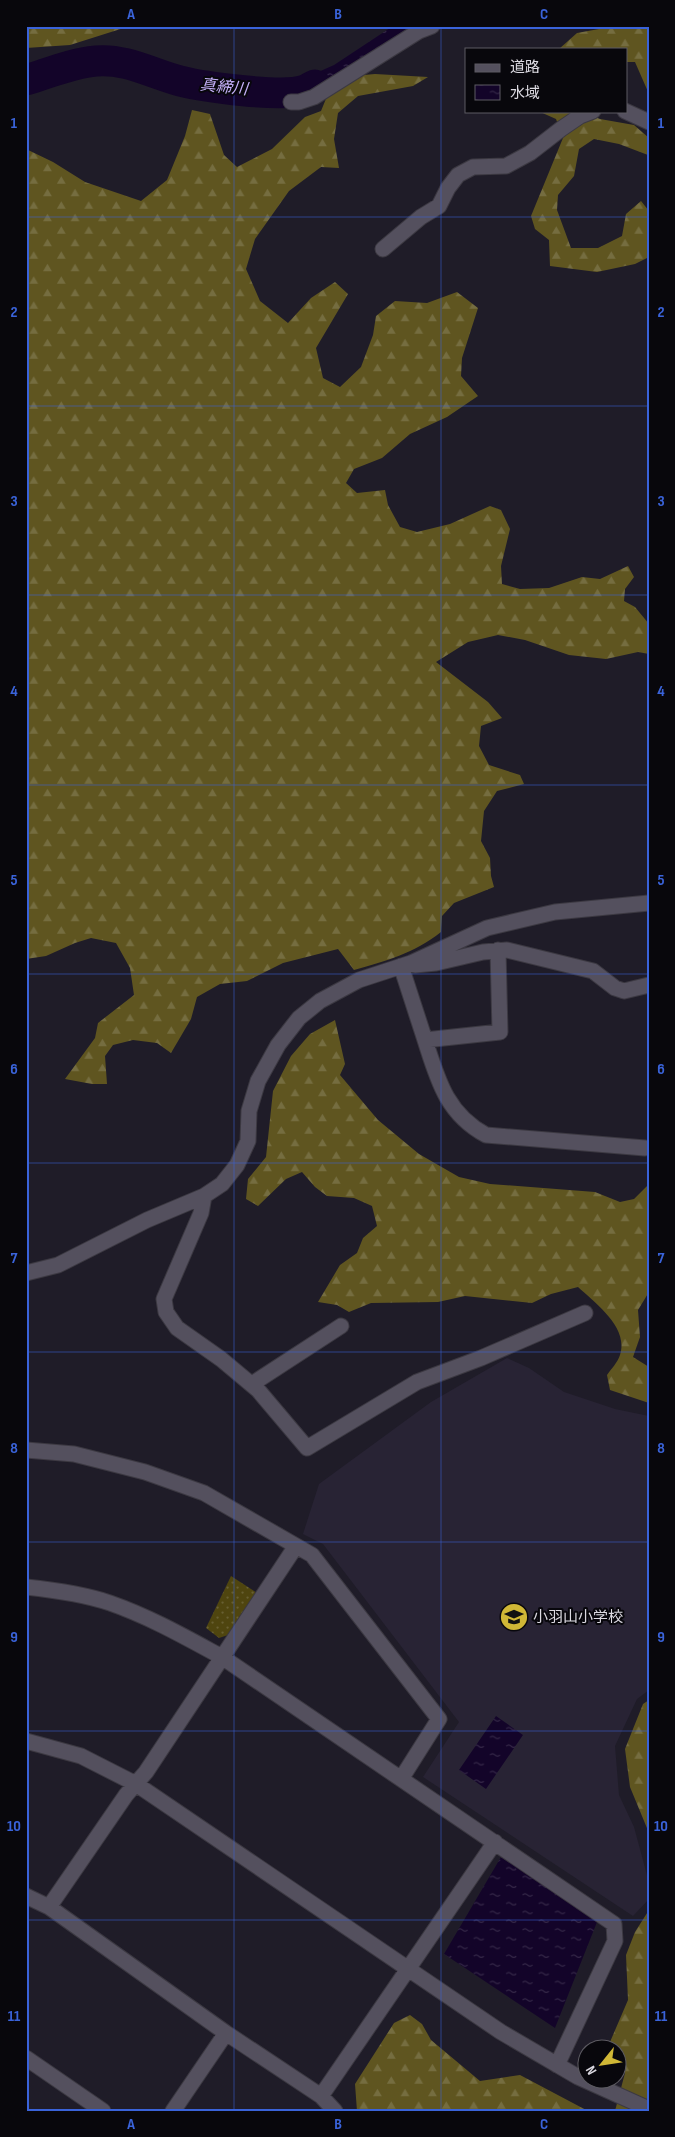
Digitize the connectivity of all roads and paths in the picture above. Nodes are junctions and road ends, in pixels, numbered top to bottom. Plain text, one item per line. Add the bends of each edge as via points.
1 (432, 26) edge
2 (291, 102) dead end
3 (590, 112) edge
4 (627, 112) edge
5 (649, 122) edge
6 (383, 249) dead end
7 (649, 903) edge
8 (498, 950) junction
9 (401, 966) junction
10 (649, 986) edge
11 (425, 1040) junction
12 (646, 1148) dead end
13 (204, 1196) junction
14 (26, 1272) edge
15 (584, 1313) dead end
16 (341, 1326) dead end
17 (252, 1384) junction
18 (26, 1450) edge
19 (296, 1546) junction
20 (26, 1587) edge
21 (222, 1657) junction
22 (26, 1741) edge
23 (401, 1779) junction
24 (136, 1784) junction
25 (495, 1842) junction
26 (26, 1896) edge
27 (49, 1907) junction
28 (408, 1968) junction
29 (226, 2033) junction
30 (26, 2058) edge
31 (557, 2065) junction
32 (321, 2096) junction
33 (649, 2109) edge
34 (103, 2111) edge
35 (173, 2111) edge
36 (335, 2111) edge

1 - 2 street via 314,97
3 - 6 street via 506,166 473,167 458,175 439,206
4 - 5 street
7 - 9 street via 555,912 487,928
8 - 9 street via 436,963
8 - 10 street via 582,967 624,991
8 - 11 street via 500,1032
9 - 11 street
9 - 13 street via 359,980 320,1001 299,1018 278,1045 258,1081 248,1111 248,1141 237,1165 222,1184
11 - 12 street via 436,1078 450,1102 462,1118 486,1135
13 - 14 street via 147,1220 58,1265
13 - 17 street via 201,1213 164,1299 166,1312 177,1328
15 - 17 street via 417,1382 307,1448
16 - 17 street
18 - 19 street via 74,1454 145,1472 204,1493
19 - 21 street
19 - 23 street via 312,1555 439,1719
20 - 21 street via 109,1602 156,1621
21 - 23 street
21 - 24 street
22 - 24 street via 81,1756
23 - 25 street
24 - 27 street
24 - 28 street
25 - 28 street
25 - 31 street via 614,1924 615,1941
26 - 27 street
27 - 29 street
28 - 31 street via 501,2032
28 - 32 street
29 - 32 street
29 - 35 street
30 - 34 street
31 - 33 street
32 - 36 street

